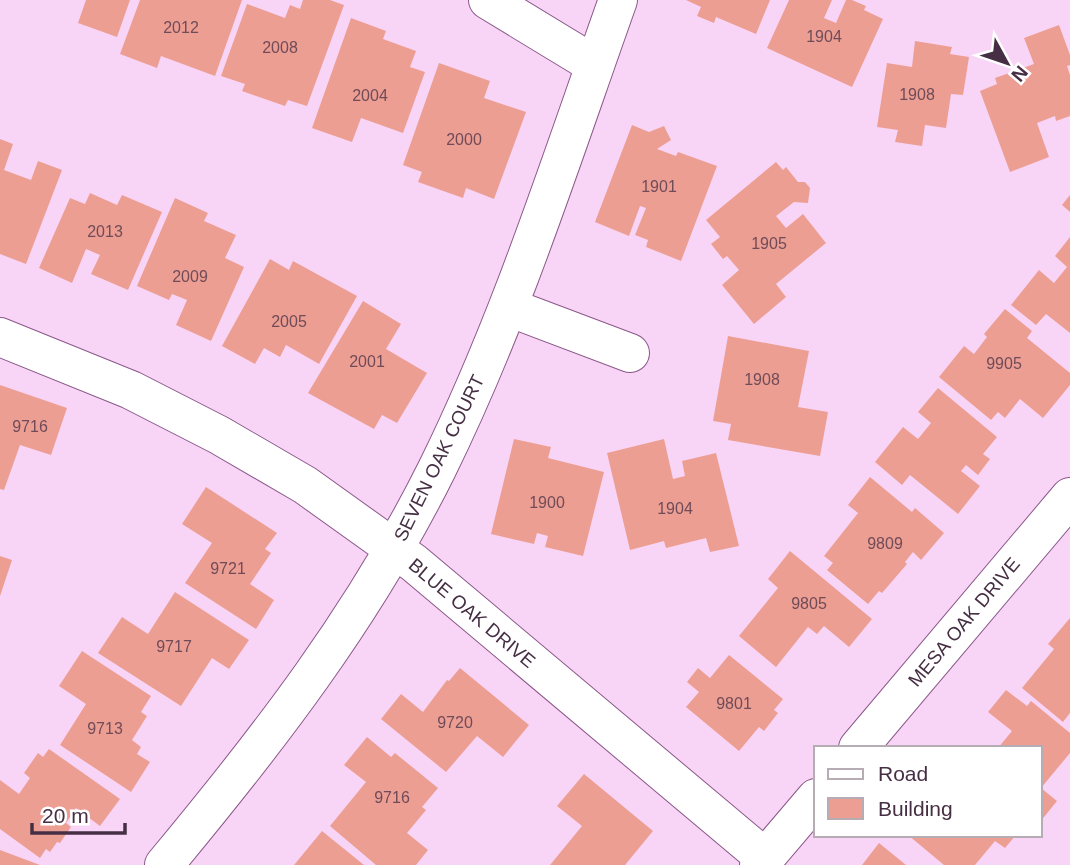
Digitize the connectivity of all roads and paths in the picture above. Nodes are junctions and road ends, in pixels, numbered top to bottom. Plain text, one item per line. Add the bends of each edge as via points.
1 (488, 0) edge
2 (618, 0) edge
3 (595, 65) junction
4 (508, 307) junction
5 (0, 338) edge
6 (630, 354) dead end
7 (1070, 497) edge
8 (394, 548) junction
9 (860, 746) edge
10 (814, 800) edge
11 (762, 862) edge
12 (164, 865) edge

1 - 3 street
2 - 3 street, SEVEN OAK COURT
3 - 4 street, SEVEN OAK COURT
4 - 6 street
4 - 8 street, SEVEN OAK COURT via 474,390
5 - 8 street, BLUE OAK DRIVE via 131,390 219,435 304,485
7 - 9 street, MESA OAK DRIVE
8 - 11 street, BLUE OAK DRIVE
8 - 12 street, SEVEN OAK COURT via 315,674
10 - 11 street

